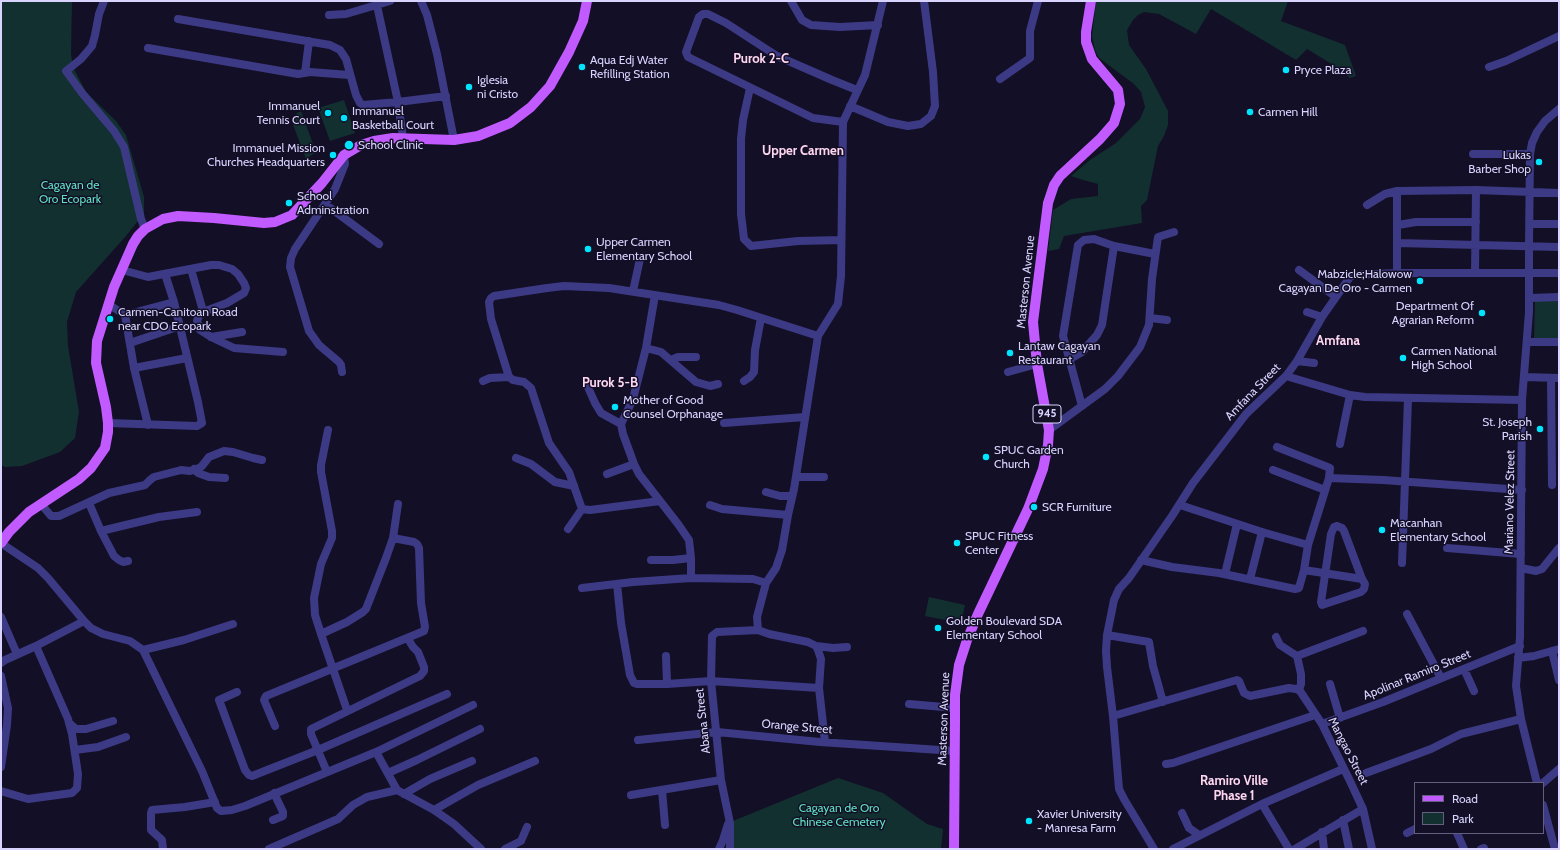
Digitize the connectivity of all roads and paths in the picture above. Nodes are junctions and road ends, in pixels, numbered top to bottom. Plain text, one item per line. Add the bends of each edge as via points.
1 (104, 1) edge
2 (390, 1) edge
3 (421, 1) edge
4 (586, 1) edge
5 (792, 1) edge
6 (883, 1) edge
7 (924, 1) edge
8 (1038, 1) edge
9 (1090, 1) edge
10 (376, 3) edge
11 (330, 15) dead end
12 (178, 19) dead end
13 (878, 25) junction
14 (1559, 36) edge
15 (309, 41) junction
16 (148, 48) dead end
17 (1489, 67) dead end
18 (305, 73) junction
19 (349, 75) junction
20 (1000, 78) dead end
21 (750, 88) junction
22 (857, 90) junction
23 (446, 96) junction
24 (398, 102) junction
25 (850, 106) junction
26 (1559, 109) edge
27 (843, 122) junction
28 (403, 138) junction
29 (454, 140) junction
30 (1473, 154) dead end
31 (1530, 154) junction
32 (344, 155) junction
33 (1476, 190) junction
34 (1397, 191) junction
35 (1530, 192) junction
36 (1559, 193) edge
37 (325, 204) junction
38 (1367, 205) dead end
39 (1476, 222) junction
40 (1530, 224) junction
41 (1559, 224) edge
42 (1398, 225) junction
43 (145, 230) junction
44 (1174, 232) dead end
45 (841, 240) junction
46 (1398, 243) junction
47 (379, 244) dead end
48 (1475, 245) junction
49 (1529, 245) junction
50 (1114, 246) junction
51 (1559, 247) edge
52 (1155, 254) junction
53 (640, 259) dead end
54 (122, 270) junction
55 (191, 270) junction
56 (1299, 270) dead end
57 (1529, 272) junction
58 (1397, 273) junction
59 (1475, 273) junction
60 (1559, 273) edge
61 (165, 274) junction
62 (633, 291) junction
63 (655, 295) junction
64 (1336, 297) junction
65 (1559, 297) edge
66 (1530, 298) junction
67 (174, 302) junction
68 (108, 304) junction
69 (203, 311) junction
70 (1307, 312) dead end
71 (125, 315) junction
72 (1322, 317) junction
73 (761, 318) junction
74 (1150, 318) junction
75 (1167, 320) dead end
76 (180, 326) junction
77 (242, 332) dead end
78 (818, 336) junction
79 (211, 337) junction
80 (1528, 342) junction
81 (1559, 342) edge
82 (130, 343) junction
83 (646, 348) junction
84 (283, 352) dead end
85 (696, 357) dead end
86 (187, 358) junction
87 (1070, 359) junction
88 (671, 360) junction
89 (1297, 361) junction
90 (1314, 363) dead end
91 (1037, 364) junction
92 (134, 368) junction
93 (342, 372) dead end
94 (1008, 372) dead end
95 (509, 376) junction
96 (1286, 376) junction
97 (1524, 377) junction
98 (1555, 378) edge
99 (483, 381) dead end
100 (744, 381) dead end
101 (718, 384) dead end
102 (587, 385) dead end
103 (1350, 395) junction
104 (1408, 399) junction
105 (1522, 400) junction
106 (1082, 406) junction
107 (805, 417) junction
108 (108, 423) junction
109 (724, 423) dead end
110 (621, 424) junction
111 (148, 425) junction
112 (328, 430) dead end
113 (1049, 430) junction
114 (1340, 444) dead end
115 (1277, 447) dead end
116 (516, 458) dead end
117 (262, 460) dead end
118 (634, 464) junction
119 (194, 469) junction
120 (1273, 470) dead end
121 (607, 474) dead end
122 (796, 477) junction
123 (824, 477) dead end
124 (225, 478) dead end
125 (1329, 478) junction
126 (1405, 481) junction
127 (1552, 485) dead end
128 (574, 486) junction
129 (1325, 490) junction
130 (1522, 490) junction
131 (766, 492) dead end
132 (792, 496) junction
133 (660, 501) junction
134 (89, 503) junction
135 (41, 504) junction
136 (398, 504) dead end
137 (710, 505) dead end
138 (1180, 505) junction
139 (582, 508) junction
140 (196, 512) dead end
141 (788, 515) junction
142 (1237, 524) junction
143 (568, 530) dead end
144 (101, 531) junction
145 (1262, 532) junction
146 (393, 538) junction
147 (1, 543) edge
148 (1308, 545) junction
149 (1446, 548) dead end
150 (1559, 548) edge
151 (1521, 554) junction
152 (691, 558) junction
153 (651, 560) dead end
154 (1141, 560) junction
155 (128, 561) dead end
156 (1402, 563) dead end
157 (1521, 568) junction
158 (1304, 570) junction
159 (1225, 574) junction
160 (1325, 574) junction
161 (691, 578) junction
162 (1250, 579) junction
163 (1362, 579) junction
164 (766, 583) junction
165 (617, 584) junction
166 (582, 588) dead end
167 (1407, 614) dead end
168 (1, 617) edge
169 (84, 621) junction
170 (232, 624) dead end
171 (758, 630) junction
172 (1363, 631) dead end
173 (321, 634) junction
174 (1107, 635) junction
175 (1276, 637) dead end
176 (408, 639) junction
177 (36, 646) junction
178 (816, 646) junction
179 (1520, 646) junction
180 (847, 647) dead end
181 (143, 650) junction
182 (1556, 650) edge
183 (17, 654) junction
184 (666, 656) dead end
185 (1297, 656) junction
186 (1518, 658) junction
187 (1, 663) edge
188 (1464, 668) junction
189 (332, 669) junction
190 (1, 676) edge
191 (1441, 678) junction
192 (1559, 680) edge
193 (711, 681) junction
194 (667, 684) junction
195 (1330, 684) dead end
196 (819, 688) junction
197 (1299, 690) junction
198 (1474, 691) dead end
199 (237, 692) dead end
200 (447, 694) dead end
201 (1163, 702) junction
202 (909, 704) dead end
203 (473, 705) dead end
204 (955, 708) junction
205 (347, 710) junction
206 (1315, 715) junction
207 (1113, 716) junction
208 (1340, 718) junction
209 (1520, 720) junction
210 (113, 721) dead end
211 (69, 723) junction
212 (1322, 724) junction
213 (275, 726) dead end
214 (480, 729) dead end
215 (717, 732) junction
216 (126, 738) dead end
217 (638, 740) dead end
218 (825, 742) junction
219 (75, 750) junction
220 (318, 750) junction
221 (955, 751) junction
222 (376, 752) junction
223 (472, 760) dead end
224 (535, 761) dead end
225 (1166, 764) dead end
226 (1, 767) edge
227 (1342, 769) junction
228 (1559, 769) edge
229 (327, 772) junction
230 (388, 773) junction
231 (1366, 773) dead end
232 (721, 780) junction
233 (1537, 782) edge
234 (1544, 782) edge
235 (662, 790) junction
236 (1, 791) edge
237 (401, 792) junction
238 (274, 793) junction
239 (631, 794) dead end
240 (215, 802) junction
241 (1262, 804) junction
242 (1363, 809) junction
243 (434, 810) junction
244 (1182, 813) dead end
245 (1544, 815) edge
246 (273, 820) dead end
247 (1343, 820) junction
248 (730, 822) junction
249 (665, 825) dead end
250 (527, 827) dead end
251 (1322, 832) junction
252 (1457, 834) edge
253 (1199, 835) junction
254 (1297, 848) edge
255 (163, 849) edge
256 (269, 849) edge
257 (481, 849) edge
258 (505, 849) edge
259 (719, 849) edge
260 (730, 849) edge
261 (954, 849) edge
262 (1154, 849) edge
263 (1173, 849) edge
264 (1289, 849) edge
265 (1324, 849) edge
266 (1348, 849) edge
267 (1372, 849) edge
268 (1464, 849) edge
269 (1555, 849) edge

1 - 43 street via 92,46 66,71 124,147 140,219
2 - 10 street
3 - 23 street via 427,15
4 - 29 main road via 583,21 569,52 550,86 540,98 510,123 478,136
5 - 13 street via 802,20 811,25
6 - 13 street
7 - 25 street via 933,72 935,106 931,116 921,124 908,126 888,122
8 - 20 street via 1030,31 1030,58
9 - 91 main road, Masterson Avenue / 945 via 1086,42 1099,68 1118,90 1119,113 1100,140 1066,169 1051,193 1033,322
10 - 11 street via 346,14
10 - 24 street
12 - 15 street
13 - 22 street via 865,75
14 - 17 street
15 - 18 street
15 - 19 street via 330,45 340,50 346,59
16 - 18 street via 298,74
18 - 19 street
19 - 24 street via 357,98 363,105
21 - 22 street via 687,55 701,16 708,14 777,56
21 - 27 street via 813,118
21 - 45 street via 741,139 741,214 744,239 750,246
22 - 25 street
23 - 24 street
23 - 29 street
24 - 28 street
25 - 27 street
26 - 31 street, Mariano Velez Street via 1537,132
27 - 45 street
28 - 29 main road
28 - 32 main road via 374,141
30 - 31 street
31 - 35 street, Mariano Velez Street
32 - 37 street via 346,162 331,197
32 - 43 main road via 309,198 292,215 281,221 264,223 178,216 163,220
33 - 34 street
33 - 35 street
33 - 39 street
34 - 38 street via 1385,194
34 - 42 street
35 - 36 street
35 - 40 street, Mariano Velez Street
37 - 47 street
37 - 93 street via 295,249 290,267 309,331 319,345 339,362
39 - 42 street via 1416,222
39 - 48 street
40 - 41 street
40 - 49 street, Mariano Velez Street
42 - 46 street
43 - 54 main road via 133,244
44 - 52 street via 1158,237
45 - 78 street via 838,304
46 - 48 street
46 - 58 street
48 - 49 street
48 - 59 street
49 - 51 street
49 - 57 street, Mariano Velez Street
50 - 52 street
50 - 87 street via 1106,276 1105,315 1100,330 1082,352
50 - 87 street via 1094,239 1084,240 1078,245 1063,336
52 - 74 street
53 - 62 street
54 - 61 street via 144,277
54 - 68 main road
55 - 61 street
55 - 69 street
55 - 69 street via 211,265 224,266 238,274 246,288 244,293 235,299
56 - 64 street
57 - 59 street
57 - 60 street
57 - 66 street, Mariano Velez Street
58 - 59 street
58 - 64 street, Amfana Street via 1354,275
61 - 67 street
62 - 63 street
62 - 95 street via 564,286 494,296 489,302 491,319
63 - 73 street via 719,305
63 - 83 street
64 - 72 street, Amfana Street
65 - 66 street
66 - 80 street, Mariano Velez Street
67 - 71 street
67 - 76 street
68 - 71 street
68 - 108 main road via 96,341 96,363
69 - 79 street via 198,316 198,326
70 - 72 street
71 - 82 street
72 - 89 street, Amfana Street
73 - 78 street
73 - 100 street via 754,372
74 - 75 street
74 - 106 street via 1150,325 1130,362 1113,382
76 - 82 street
76 - 86 street
77 - 79 street
78 - 107 street
79 - 84 street via 234,348
80 - 81 street
80 - 97 street, Mariano Velez Street
82 - 92 street
83 - 88 street via 656,350
83 - 110 street via 633,399
85 - 88 street
86 - 92 street
86 - 111 street via 202,423 197,426
87 - 106 street
88 - 101 street via 696,382 710,386
89 - 90 street
89 - 96 street, Amfana Street
91 - 94 street
91 - 113 main road, Masterson Avenue / 945
92 - 111 street
95 - 99 street
95 - 128 street via 531,388 549,443 566,468
96 - 103 street
96 - 138 street, Amfana Street via 1235,427
97 - 98 street
97 - 105 street, Mariano Velez Street
98 - 127 street
102 - 110 street via 601,413
103 - 104 street
103 - 114 street
104 - 105 street
104 - 126 street
105 - 130 street, Mariano Velez Street
106 - 113 street
107 - 109 street
107 - 122 street
108 - 111 street
108 - 135 main road via 105,448 97,461 79,479
110 - 118 street
112 - 173 street via 321,465 332,538 320,568 314,598 315,615
113 - 204 main road, Masterson Avenue / 945 via 1046,459 1028,509 967,640 959,664
115 - 125 street via 1330,466
116 - 128 street via 530,464 555,482
117 - 119 street via 224,451
118 - 121 street
118 - 133 street via 643,481
119 - 124 street via 209,477
119 - 134 street via 154,477 145,485 109,493
120 - 129 street
122 - 123 street
122 - 132 street
125 - 126 street
125 - 129 street
126 - 130 street
126 - 156 street
128 - 139 street
129 - 148 street
130 - 151 street, Mariano Velez Street
131 - 132 street
132 - 141 street
133 - 139 street via 590,510
133 - 152 street via 689,540
134 - 135 street via 56,517 48,514
134 - 144 street
135 - 147 main road via 17,524
136 - 146 street
137 - 141 street via 722,509
138 - 142 street
138 - 154 street, Amfana Street
139 - 143 street
140 - 144 street
141 - 164 street via 779,560
142 - 145 street
142 - 159 street
144 - 155 street via 117,559
145 - 148 street
145 - 162 street
146 - 173 street via 366,609
146 - 176 street via 414,542 419,548 421,603 425,630
147 - 169 street via 38,568
148 - 158 street
149 - 151 street
150 - 157 street via 1542,569 1536,571
151 - 157 street, Mariano Velez Street
152 - 153 street
152 - 161 street
154 - 159 street
154 - 174 street, Amfana Street via 1119,589 1114,600
157 - 179 street, Mariano Velez Street
158 - 160 street
158 - 162 street via 1300,586 1295,589
159 - 162 street
160 - 163 street
160 - 163 street via 1322,605 1361,592 1365,584
160 - 163 street via 1331,534 1334,527 1339,526 1344,531
161 - 164 street via 753,579
161 - 165 street
164 - 171 street via 758,611
165 - 166 street
165 - 194 street via 621,623 632,680 637,684
167 - 191 street
168 - 183 street
169 - 177 street
169 - 181 street via 98,632 130,641
170 - 181 street
171 - 178 street
171 - 193 street, Abana Street via 714,633
172 - 185 street
173 - 189 street
174 - 201 street via 1149,642
174 - 207 street, Amfana Street via 1107,667
175 - 185 street via 1280,645
176 - 189 street
176 - 205 street via 418,652 424,667 423,674
177 - 183 street
177 - 211 street
178 - 180 street
178 - 196 street via 821,659
179 - 186 street, Mariano Velez Street
179 - 188 street, Apolinar Ramiro Street
181 - 240 street
182 - 186 street
182 - 192 street
183 - 187 street
184 - 194 street
185 - 197 street via 1301,674
186 - 209 street, Mariano Velez Street via 1516,686
188 - 191 street, Apolinar Ramiro Street
188 - 198 street
189 - 205 street
189 - 213 street via 266,696 264,700
190 - 226 street via 8,708
191 - 208 street, Apolinar Ramiro Street
193 - 194 street
193 - 196 street
193 - 215 street, Abana Street
195 - 208 street
196 - 218 street
197 - 201 street via 1289,688 1250,696 1244,693 1237,680
197 - 206 street, Mangao Street
199 - 220 street via 219,700 249,775 256,775
200 - 220 street
201 - 207 street
202 - 204 street
203 - 222 street
204 - 221 main road, Masterson Avenue / 945
205 - 220 street via 311,729
206 - 212 street, Mangao Street
206 - 225 street
207 - 262 street, Amfana Street via 1120,789
208 - 212 street, Apolinar Ramiro Street
209 - 231 street via 1461,734 1431,749
209 - 233 street, Mariano Velez Street
210 - 211 street via 86,729 76,728
211 - 219 street
212 - 227 street, Mangao Street
214 - 230 street
215 - 217 street, Orange Street
215 - 218 street, Orange Street
215 - 232 street, Abana Street
216 - 219 street via 98,747
218 - 221 street, Orange Street
219 - 236 street via 78,782 72,793 28,799
220 - 229 street
221 - 261 main road, Masterson Avenue / 945
222 - 229 street
222 - 230 street
223 - 237 street
224 - 243 street via 478,785
227 - 241 street
227 - 242 street, Mangao Street
228 - 234 street
229 - 238 street
230 - 237 street
232 - 235 street
232 - 248 street, Abana Street
235 - 239 street
235 - 249 street
237 - 243 street
237 - 256 street via 367,797 353,805 338,819
238 - 240 street via 225,812 218,810
238 - 246 street via 283,816
240 - 255 street via 152,810 151,830 162,840
241 - 253 street
241 - 264 street
242 - 247 street
242 - 267 street, Mangao Street
243 - 257 street
244 - 253 street via 1190,828
245 - 269 street
247 - 251 street
247 - 266 street
248 - 259 street
248 - 260 street, Abana Street
250 - 258 street via 521,841
251 - 254 street
251 - 265 street
252 - 268 street
253 - 263 street

